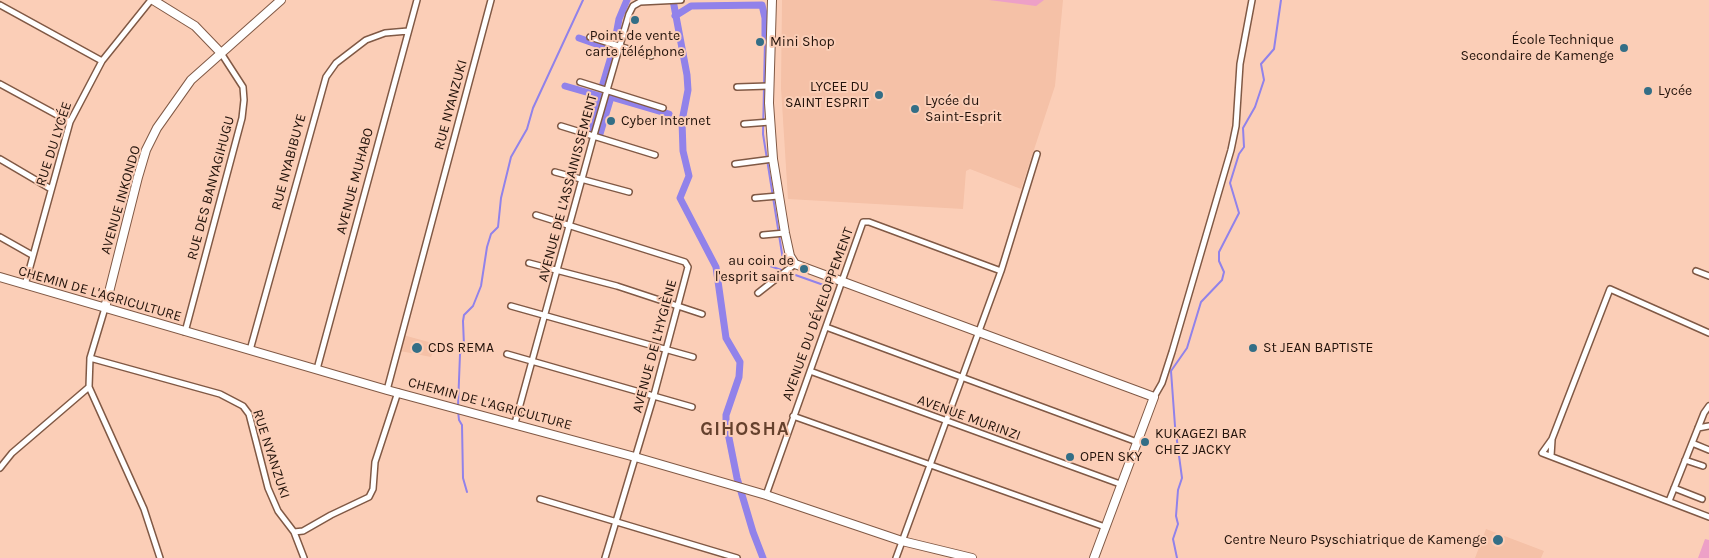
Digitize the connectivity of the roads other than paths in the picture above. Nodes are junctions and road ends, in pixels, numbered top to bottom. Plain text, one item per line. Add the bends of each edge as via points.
1 (152, 0) edge
2 (281, 0) edge
3 (417, 0) edge
4 (491, 0) edge
5 (681, 0) edge
6 (772, 0) edge
7 (1252, 0) edge
8 (0, 6) edge
9 (408, 31) junction
10 (590, 36) dead end
11 (619, 45) junction
12 (221, 53) junction
13 (651, 56) dead end
14 (102, 61) junction
15 (580, 82) dead end
16 (0, 84) edge
17 (769, 86) junction
18 (737, 87) dead end
19 (607, 90) junction
20 (663, 108) dead end
21 (70, 122) junction
22 (770, 122) junction
23 (744, 124) dead end
24 (561, 126) dead end
25 (594, 135) junction
26 (655, 154) dead end
27 (1037, 154) dead end
28 (0, 159) edge
29 (773, 159) junction
30 (735, 164) dead end
31 (555, 172) dead end
32 (583, 178) junction
33 (51, 189) junction
34 (629, 192) dead end
35 (778, 196) junction
36 (755, 198) dead end
37 (536, 215) dead end
38 (570, 225) junction
39 (785, 233) junction
40 (762, 235) dead end
41 (0, 237) edge
42 (32, 255) junction
43 (529, 263) dead end
44 (795, 264) junction
45 (558, 271) junction
46 (1001, 271) junction
47 (1696, 271) dead end
48 (1709, 276) edge
49 (0, 277) edge
50 (842, 281) junction
51 (25, 285) junction
52 (758, 293) dead end
53 (678, 304) junction
54 (511, 306) dead end
55 (105, 308) junction
56 (702, 314) dead end
57 (544, 316) junction
58 (826, 327) junction
59 (185, 332) junction
60 (978, 333) junction
61 (1709, 333) edge
62 (666, 349) junction
63 (250, 350) junction
64 (507, 354) dead end
65 (693, 357) dead end
66 (90, 358) junction
67 (532, 360) junction
68 (317, 369) junction
69 (810, 371) junction
70 (962, 376) junction
71 (89, 388) junction
72 (387, 390) junction
73 (398, 392) junction
74 (654, 395) junction
75 (1154, 397) junction
76 (1709, 406) edge
77 (692, 407) dead end
78 (793, 416) junction
79 (946, 422) junction
80 (515, 423) junction
81 (1709, 426) edge
82 (1698, 428) junction
83 (1552, 439) junction
84 (1137, 442) junction
85 (1692, 443) junction
86 (1709, 450) edge
87 (1551, 456) junction
88 (635, 457) junction
89 (1685, 460) junction
90 (931, 464) junction
91 (1703, 466) dead end
92 (0, 468) edge
93 (1120, 484) junction
94 (1674, 488) junction
95 (766, 495) junction
96 (1702, 499) dead end
97 (540, 500) dead end
98 (1668, 501) junction
99 (1709, 517) edge
100 (617, 521) junction
101 (1104, 528) junction
102 (294, 532) junction
103 (902, 540) junction
104 (160, 558) edge
105 (304, 558) edge
106 (605, 558) edge
107 (737, 558) edge
108 (896, 558) edge
109 (972, 558) edge
110 (1094, 558) edge

1 - 12 street via 186,18
1 - 14 street, RUE DU LYCÉE
2 - 12 street, AVENUE INKONDO
3 - 9 street, AVENUE MUHABO
4 - 72 street, RUE NYANZUKI
5 - 11 street, AVENUE DE L'ASSAINISSEMENT via 640,2 633,6
6 - 17 street
7 - 75 street via 1240,64 1231,150 1172,352
8 - 14 street
9 - 63 street, RUE NYABIBUYE via 385,33 366,40 336,63 326,77
9 - 68 street, AVENUE MUHABO
10 - 11 street
11 - 13 street
11 - 19 street, AVENUE DE L'ASSAINISSEMENT
12 - 55 street, AVENUE INKONDO via 191,80 157,128 146,150
12 - 59 street, RUE DES BANYAGIHUGU via 243,87 243,109
14 - 21 street, RUE DU LYCÉE
15 - 19 street
16 - 21 street
17 - 18 street
17 - 22 street
19 - 20 street
19 - 25 street, AVENUE DE L'ASSAINISSEMENT
21 - 33 street, RUE DU LYCÉE
22 - 23 street
22 - 29 street
24 - 25 street
25 - 26 street
25 - 32 street, AVENUE DE L'ASSAINISSEMENT
27 - 46 street
28 - 33 street
29 - 30 street
29 - 35 street
31 - 32 street
32 - 34 street
32 - 38 street, AVENUE DE L'ASSAINISSEMENT
33 - 42 street, RUE DU LYCÉE
35 - 36 street
35 - 39 street
37 - 38 street, AVENUE DE L'HYGIÈNE
38 - 45 street, AVENUE DE L'ASSAINISSEMENT
38 - 53 street, AVENUE DE L'HYGIÈNE via 686,262 688,267
39 - 40 street
39 - 44 street
41 - 42 street
42 - 51 street, RUE DU LYCÉE
43 - 45 street
44 - 50 street
44 - 52 street
45 - 53 street
45 - 57 street, AVENUE DE L'ASSAINISSEMENT
46 - 50 street, AVENUE DU DÉVELOPPEMENT via 866,221 861,225
46 - 60 street
47 - 48 street
49 - 51 street, CHEMIN DE L'AGRICULTURE
50 - 58 street, AVENUE DU DÉVELOPPEMENT
50 - 60 street
51 - 55 street, CHEMIN DE L'AGRICULTURE
53 - 56 street
53 - 62 street, AVENUE DE L'HYGIÈNE
54 - 57 street
55 - 59 street, CHEMIN DE L'AGRICULTURE
55 - 66 street
57 - 62 street
57 - 67 street, AVENUE DE L'ASSAINISSEMENT
58 - 69 street, AVENUE DU DÉVELOPPEMENT
58 - 70 street
59 - 63 street, CHEMIN DE L'AGRICULTURE
60 - 70 street
60 - 75 street
61 - 83 street via 1610,290
62 - 65 street
62 - 74 street, AVENUE DE L'HYGIÈNE
63 - 68 street, CHEMIN DE L'AGRICULTURE
64 - 67 street
66 - 71 street
66 - 102 street, RUE NYANZUKI via 220,394 243,406 249,414 268,488 278,511
67 - 74 street
67 - 80 street, AVENUE DE L'ASSAINISSEMENT
68 - 72 street, CHEMIN DE L'AGRICULTURE
69 - 78 street, AVENUE DU DÉVELOPPEMENT
69 - 79 street, AVENUE MURINZI
70 - 79 street
70 - 84 street
71 - 92 street via 12,453
71 - 104 street via 144,509
72 - 73 street, CHEMIN DE L'AGRICULTURE
73 - 80 street, CHEMIN DE L'AGRICULTURE
73 - 102 street via 375,462 369,497 330,514 303,531
74 - 77 street
74 - 88 street, AVENUE DE L'HYGIÈNE
75 - 84 street
76 - 82 street
78 - 90 street
78 - 95 street, AVENUE DU DÉVELOPPEMENT
79 - 90 street
79 - 93 street, AVENUE MURINZI
80 - 88 street, CHEMIN DE L'AGRICULTURE
81 - 82 street
82 - 85 street
83 - 87 street
83 - 87 street via 1542,453
84 - 93 street
85 - 86 street
85 - 89 street
87 - 98 street
88 - 95 street, CHEMIN DE L'AGRICULTURE
88 - 100 street, AVENUE DE L'HYGIÈNE
89 - 91 street
89 - 94 street
90 - 101 street
90 - 103 street
93 - 101 street
94 - 96 street
94 - 98 street
95 - 103 street, CHEMIN DE L'AGRICULTURE
97 - 100 street
98 - 99 street
100 - 106 street, AVENUE DE L'HYGIÈNE
100 - 107 street
101 - 110 street
102 - 105 street, RUE NYANZUKI
103 - 108 street
103 - 109 street, CHEMIN DE L'AGRICULTURE

